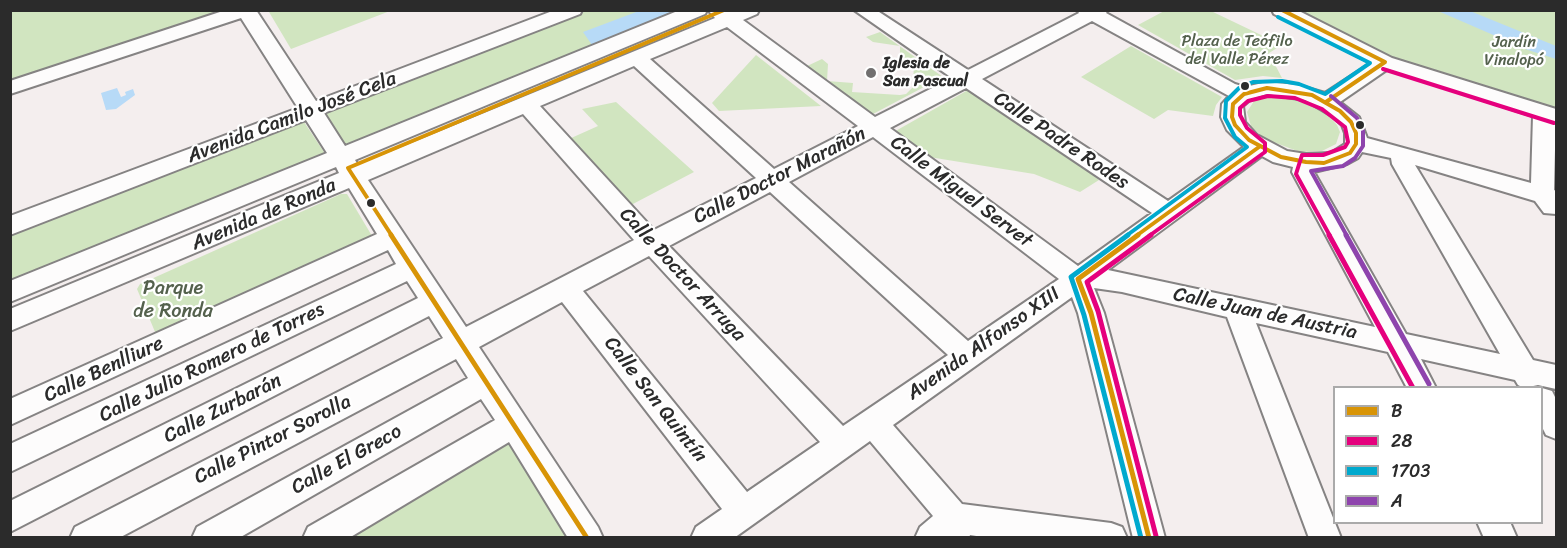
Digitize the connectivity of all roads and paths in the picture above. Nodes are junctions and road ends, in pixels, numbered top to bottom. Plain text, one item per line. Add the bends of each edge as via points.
1 (246, 10) edge
2 (573, 10) edge
3 (698, 10) edge
4 (750, 10) edge
5 (863, 10) edge
6 (1281, 10) edge
7 (1092, 12) edge
8 (723, 13) edge
9 (637, 58) junction
10 (1385, 62) junction
11 (967, 79) junction
12 (10, 88) edge
13 (1244, 94) junction
14 (1326, 102) junction
15 (526, 104) junction
16 (310, 111) junction
17 (1550, 114) edge
18 (874, 128) junction
19 (1356, 144) junction
20 (1259, 147) junction
21 (1401, 153) junction
22 (1306, 162) junction
23 (348, 167) junction
24 (772, 181) junction
25 (1552, 202) edge
26 (1168, 213) junction
27 (10, 226) edge
28 (393, 237) junction
29 (651, 243) junction
30 (413, 267) junction
31 (1078, 279) junction
32 (566, 288) junction
33 (10, 292) edge
34 (435, 301) junction
35 (10, 306) edge
36 (1237, 309) junction
37 (10, 321) edge
38 (461, 342) junction
39 (1398, 342) junction
40 (967, 356) junction
41 (1557, 377) edge
42 (1529, 378) edge
43 (487, 382) junction
44 (1421, 386) edge
45 (1543, 402) edge
46 (10, 413) edge
47 (872, 422) junction
48 (514, 423) junction
49 (1557, 426) edge
50 (841, 444) junction
51 (10, 459) edge
52 (744, 512) junction
53 (12, 522) edge
54 (947, 531) edge
55 (86, 537) edge
56 (208, 537) edge
57 (319, 537) edge
58 (587, 537) edge
59 (707, 537) edge
60 (1111, 537) edge
61 (1149, 537) edge
62 (1325, 537) edge

1 - 12 street
1 - 16 street
2 - 16 street, Avenida Camilo José Cela
3 - 23 street, Avenida de Ronda
4 - 8 street, Avenida de Ronda
5 - 11 street, Calle Padre Rodes
6 - 10 street
7 - 11 street, Calle Doctor Marañón
7 - 13 street via 1228,89
8 - 9 street, Avenida de Ronda
8 - 18 street, Calle Miguel Servet
8 - 23 street, Avenida de Ronda
9 - 15 street, Avenida de Ronda
9 - 24 street
10 - 14 street
10 - 17 street
11 - 18 street, Calle Doctor Marañón
11 - 26 street, Calle Padre Rodes
13 - 14 street via 1254,89 1281,88
13 - 20 street via 1233,104 1232,117 1241,133
14 - 19 street via 1351,122
15 - 23 street, Avenida de Ronda
15 - 29 street, Calle Doctor Arruga
16 - 23 street
16 - 27 street, Avenida Camilo José Cela
17 - 25 street
18 - 24 street, Calle Doctor Marañón
18 - 31 street, Calle Miguel Servet
19 - 21 street
19 - 22 street via 1339,159
20 - 22 street
20 - 26 street, Avenida Alfonso XIII
21 - 25 street
21 - 42 street via 1403,164
22 - 39 street via 1303,172
23 - 28 street
23 - 33 street, Avenida de Ronda
23 - 35 street, Avenida de Ronda
23 - 37 street, Avenida de Ronda
24 - 29 street, Calle Doctor Marañón
24 - 40 street
26 - 31 street, Avenida Alfonso XIII
28 - 30 street
28 - 46 street, Calle Benlliure
29 - 32 street, Calle Doctor Marañón
29 - 50 street, Calle Doctor Arruga
30 - 34 street
30 - 51 street, Calle Julio Romero de Torres
31 - 36 street, Calle Juan de Austria via 1122,282
31 - 40 street, Avenida Alfonso XIII
31 - 61 street via 1091,313
32 - 38 street, Calle Doctor Marañón
32 - 52 street, Calle San Quintín
34 - 38 street
34 - 53 street, Calle Zurbarán
36 - 39 street, Calle Juan de Austria
36 - 62 street
38 - 43 street
38 - 55 street, Calle Pintor Sorolla
39 - 42 street, Calle Juan de Austria
39 - 44 street
40 - 47 street, Avenida Alfonso XIII
41 - 42 street, Calle Juan de Austria
43 - 48 street
43 - 56 street, Calle El Greco
45 - 49 street
47 - 50 street, Avenida Alfonso XIII
47 - 54 street
48 - 57 street
48 - 58 street
50 - 52 street, Avenida Alfonso XIII
52 - 59 street, Avenida Alfonso XIII
54 - 60 street

